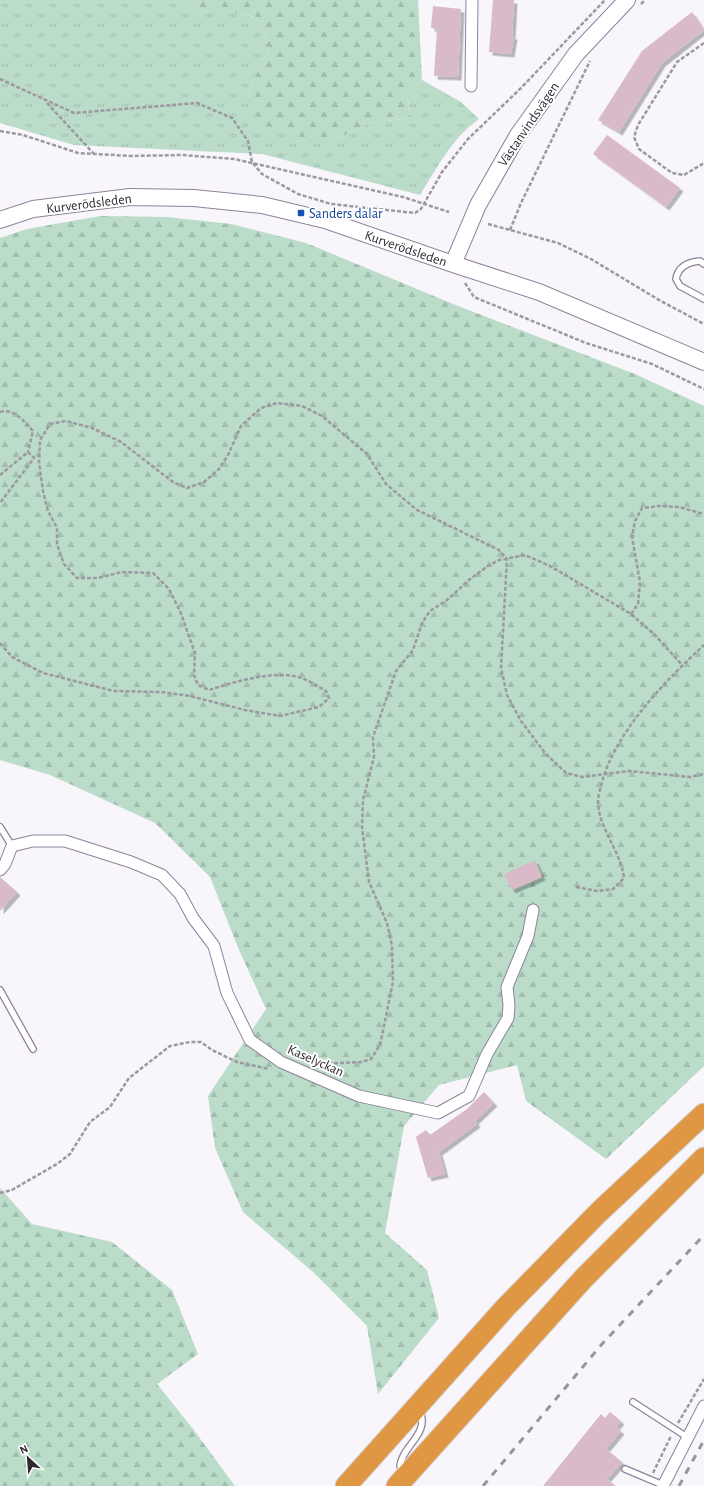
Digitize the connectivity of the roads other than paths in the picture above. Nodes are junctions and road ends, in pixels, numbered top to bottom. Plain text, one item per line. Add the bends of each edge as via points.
1 (472, 0) edge
2 (633, 3) edge
3 (471, 86) dead end
4 (0, 220) edge
5 (453, 264) junction
6 (704, 264) edge
7 (704, 299) edge
8 (704, 362) edge
9 (0, 827) edge
10 (12, 846) junction
11 (0, 870) edge
12 (533, 910) dead end
13 (0, 990) edge
14 (33, 1050) dead end
15 (704, 1114) edge
16 (704, 1158) edge
17 (633, 1402) dead end
18 (416, 1406) junction
19 (704, 1406) edge
20 (687, 1437) junction
21 (625, 1469) dead end
22 (403, 1480) edge
23 (346, 1486) edge
24 (663, 1486) edge

1 - 3 street
2 - 5 main road, Västanvindsvägen via 576,54 518,134 478,205
4 - 5 main road, Kurverödsleden via 33,210 130,197 194,198 262,205 325,220
5 - 8 main road, Kurverödsleden via 539,292
6 - 7 lane via 687,264 681,268 676,279 680,286
9 - 10 lane
10 - 11 street
10 - 12 street, Kaselyckan via 33,841 65,841 131,862 162,875 180,894 193,918 214,946 227,993 250,1040 281,1062 359,1096 438,1112 469,1096 487,1054 508,1018 508,987 528,936
13 - 14 lane
15 - 18 highway via 599,1212 522,1290
16 - 22 highway via 583,1279
17 - 20 lane
18 - 22 lane via 421,1413 421,1429 415,1442 401,1460
18 - 23 highway
19 - 20 street
20 - 24 street
21 - 24 lane

